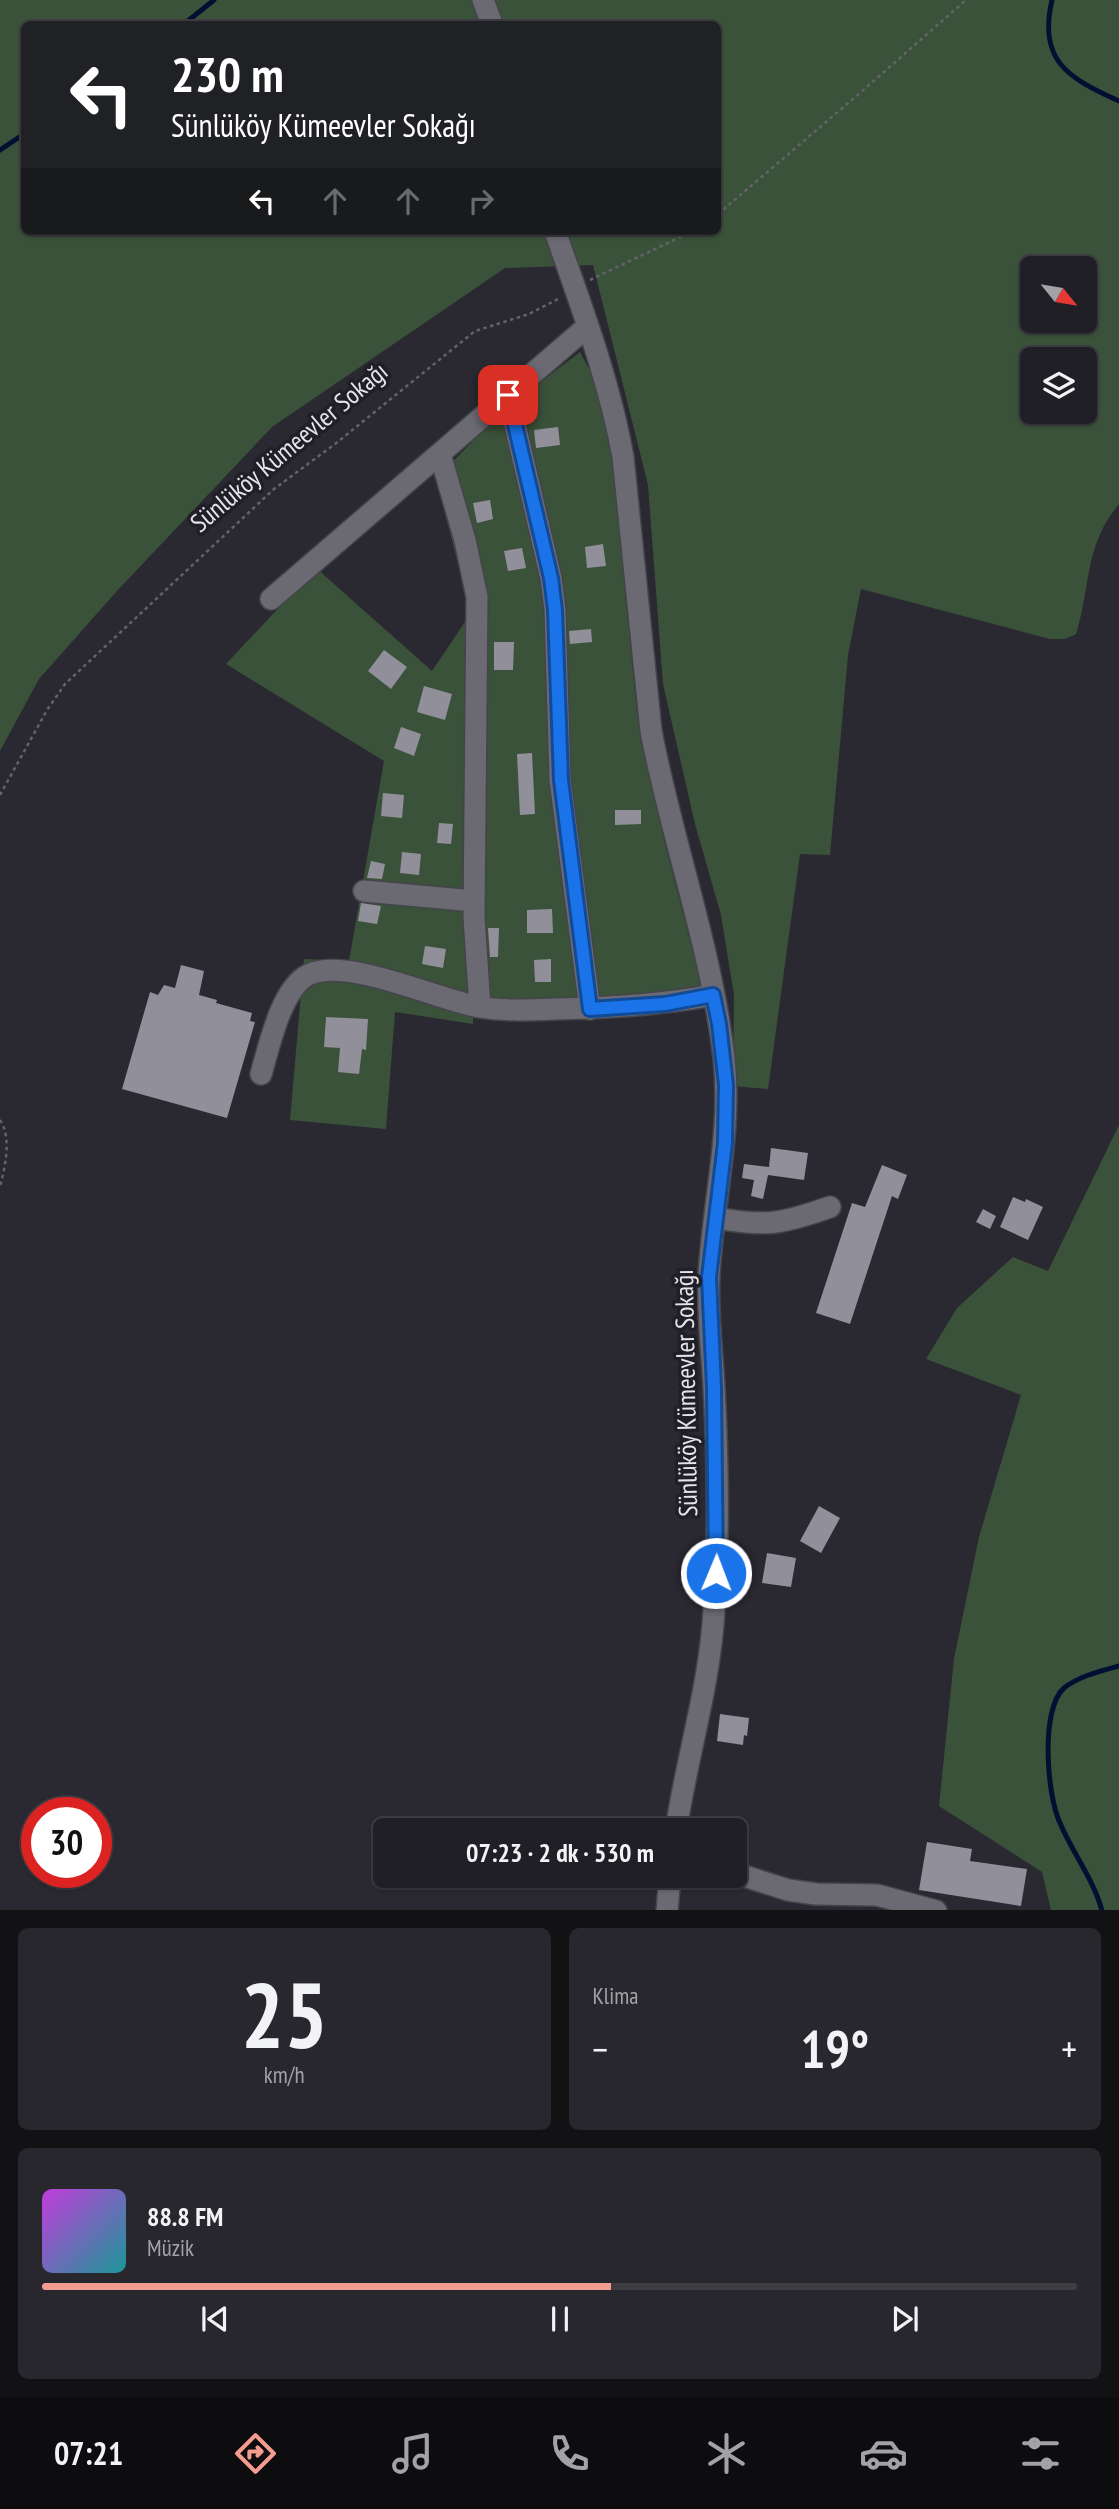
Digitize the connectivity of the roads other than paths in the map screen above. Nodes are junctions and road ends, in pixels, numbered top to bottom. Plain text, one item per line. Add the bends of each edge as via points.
1 (483, 0) edge
2 (491, 21) edge
3 (556, 235) edge
4 (588, 326) junction
5 (508, 395) junction
6 (440, 454) junction
7 (271, 599) dead end
8 (364, 891) dead end
9 (474, 901) junction
10 (713, 995) junction
11 (480, 1007) junction
12 (590, 1009) junction
13 (261, 1074) dead end
14 (830, 1207) dead end
15 (716, 1218) junction
16 (679, 1818) edge
17 (747, 1877) edge
18 (669, 1888) edge
19 (667, 1910) edge
20 (936, 1910) edge

1 - 2 street
3 - 4 street, Sünlüköy Kümeevler Sokağı
4 - 5 street
4 - 10 street, Sünlüköy Kümeevler Sokağı via 623,457 653,743
5 - 6 street
5 - 12 street via 551,578 561,780
6 - 7 street
6 - 9 street via 477,597
8 - 9 street
9 - 11 street
10 - 12 street via 665,1004
10 - 15 street, Sünlüköy Kümeevler Sokağı via 726,1085
11 - 12 street
11 - 13 street via 392,980 319,971 293,990
14 - 15 street via 766,1224
15 - 16 street, Sünlüköy Kümeevler Sokağı via 709,1277 716,1464 714,1610 708,1677
17 - 20 street via 788,1890 877,1895
18 - 19 street

